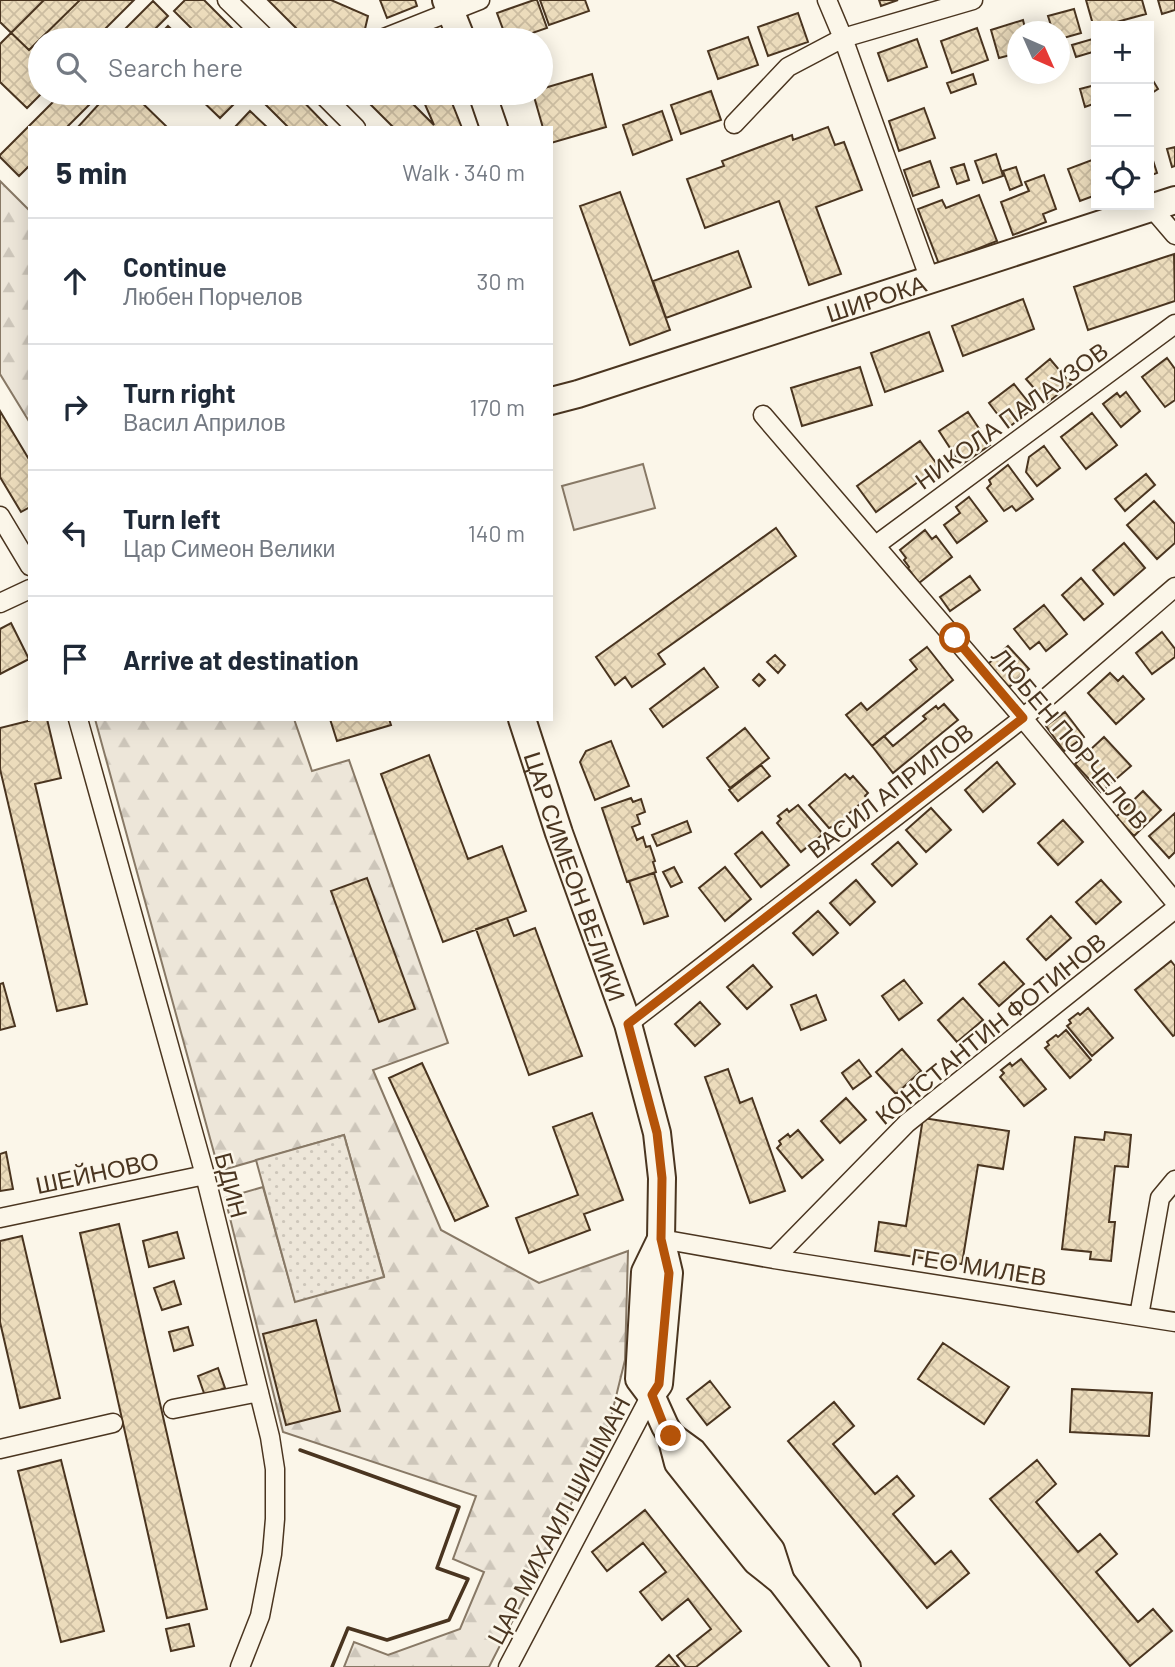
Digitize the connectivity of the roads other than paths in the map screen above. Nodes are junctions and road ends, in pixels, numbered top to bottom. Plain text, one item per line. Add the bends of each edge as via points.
1 (480, 0) edge
2 (827, 0) edge
3 (973, 0) edge
4 (236, 3) edge
5 (449, 6) edge
6 (258, 28) edge
7 (404, 28) edge
8 (457, 28) edge
9 (843, 38) junction
10 (333, 105) edge
11 (486, 105) edge
12 (734, 124) dead end
13 (354, 126) edge
14 (493, 126) edge
15 (1163, 203) edge
16 (1175, 235) edge
17 (930, 279) junction
18 (1175, 324) edge
19 (553, 400) edge
20 (763, 415) dead end
21 (0, 516) edge
22 (876, 545) junction
23 (28, 563) edge
24 (1175, 587) edge
25 (28, 590) edge
26 (0, 603) edge
27 (1020, 714) junction
28 (79, 721) edge
29 (523, 721) edge
30 (1175, 902) edge
31 (1175, 909) edge
32 (628, 1024) junction
33 (205, 1175) junction
34 (1175, 1180) edge
35 (0, 1218) edge
36 (661, 1239) junction
37 (774, 1259) junction
38 (1139, 1316) junction
39 (1175, 1322) edge
40 (259, 1392) junction
41 (652, 1395) junction
42 (173, 1409) dead end
43 (113, 1423) dead end
44 (0, 1449) edge
45 (240, 1667) edge
46 (508, 1667) edge
47 (848, 1667) edge

1 - 5 street
2 - 9 street
3 - 9 street
4 - 6 street
5 - 7 street
5 - 8 main road
9 - 12 street via 788,67
9 - 17 street
10 - 13 street
11 - 14 main road
15 - 16 street
15 - 17 main road, ШИРОКА
17 - 19 main road, ШИРОКА
18 - 22 street, НИКОЛА ПАЛАУЗОВ
20 - 22 street, ЛЮБЕН ПОРЧЕЛОВ
21 - 23 street
22 - 27 street, ЛЮБЕН ПОРЧЕЛОВ
24 - 27 street, ВАСИЛ АПРИЛОВ
25 - 26 street
27 - 30 street, ЛЮБЕН ПОРЧЕЛОВ
27 - 32 street, ВАСИЛ АПРИЛОВ
28 - 33 street, БДИН
29 - 32 main road, ЦАР СИМЕОН ВЕЛИКИ
31 - 37 street, КОНСТАНТИН ФОТИНОВ via 907,1123
32 - 36 main road, ЦАР СИМЕОН ВЕЛИКИ via 657,1133
33 - 35 street, ШЕЙНОВО
33 - 40 street, БДИН
34 - 38 street via 1160,1198
36 - 37 street
36 - 41 main road, ЦАР СИМЕОН ВЕЛИКИ via 669,1273 659,1384
37 - 38 street, ГЕО МИЛЕВ
38 - 39 street, ГЕО МИЛЕВ
40 - 42 street
40 - 45 street, БДИН via 275,1469 275,1519 260,1616
41 - 46 street, ЦАР МИХАИЛ ШИШМАН
41 - 47 main road via 671,1436 693,1452 771,1550 781,1581
43 - 44 street

